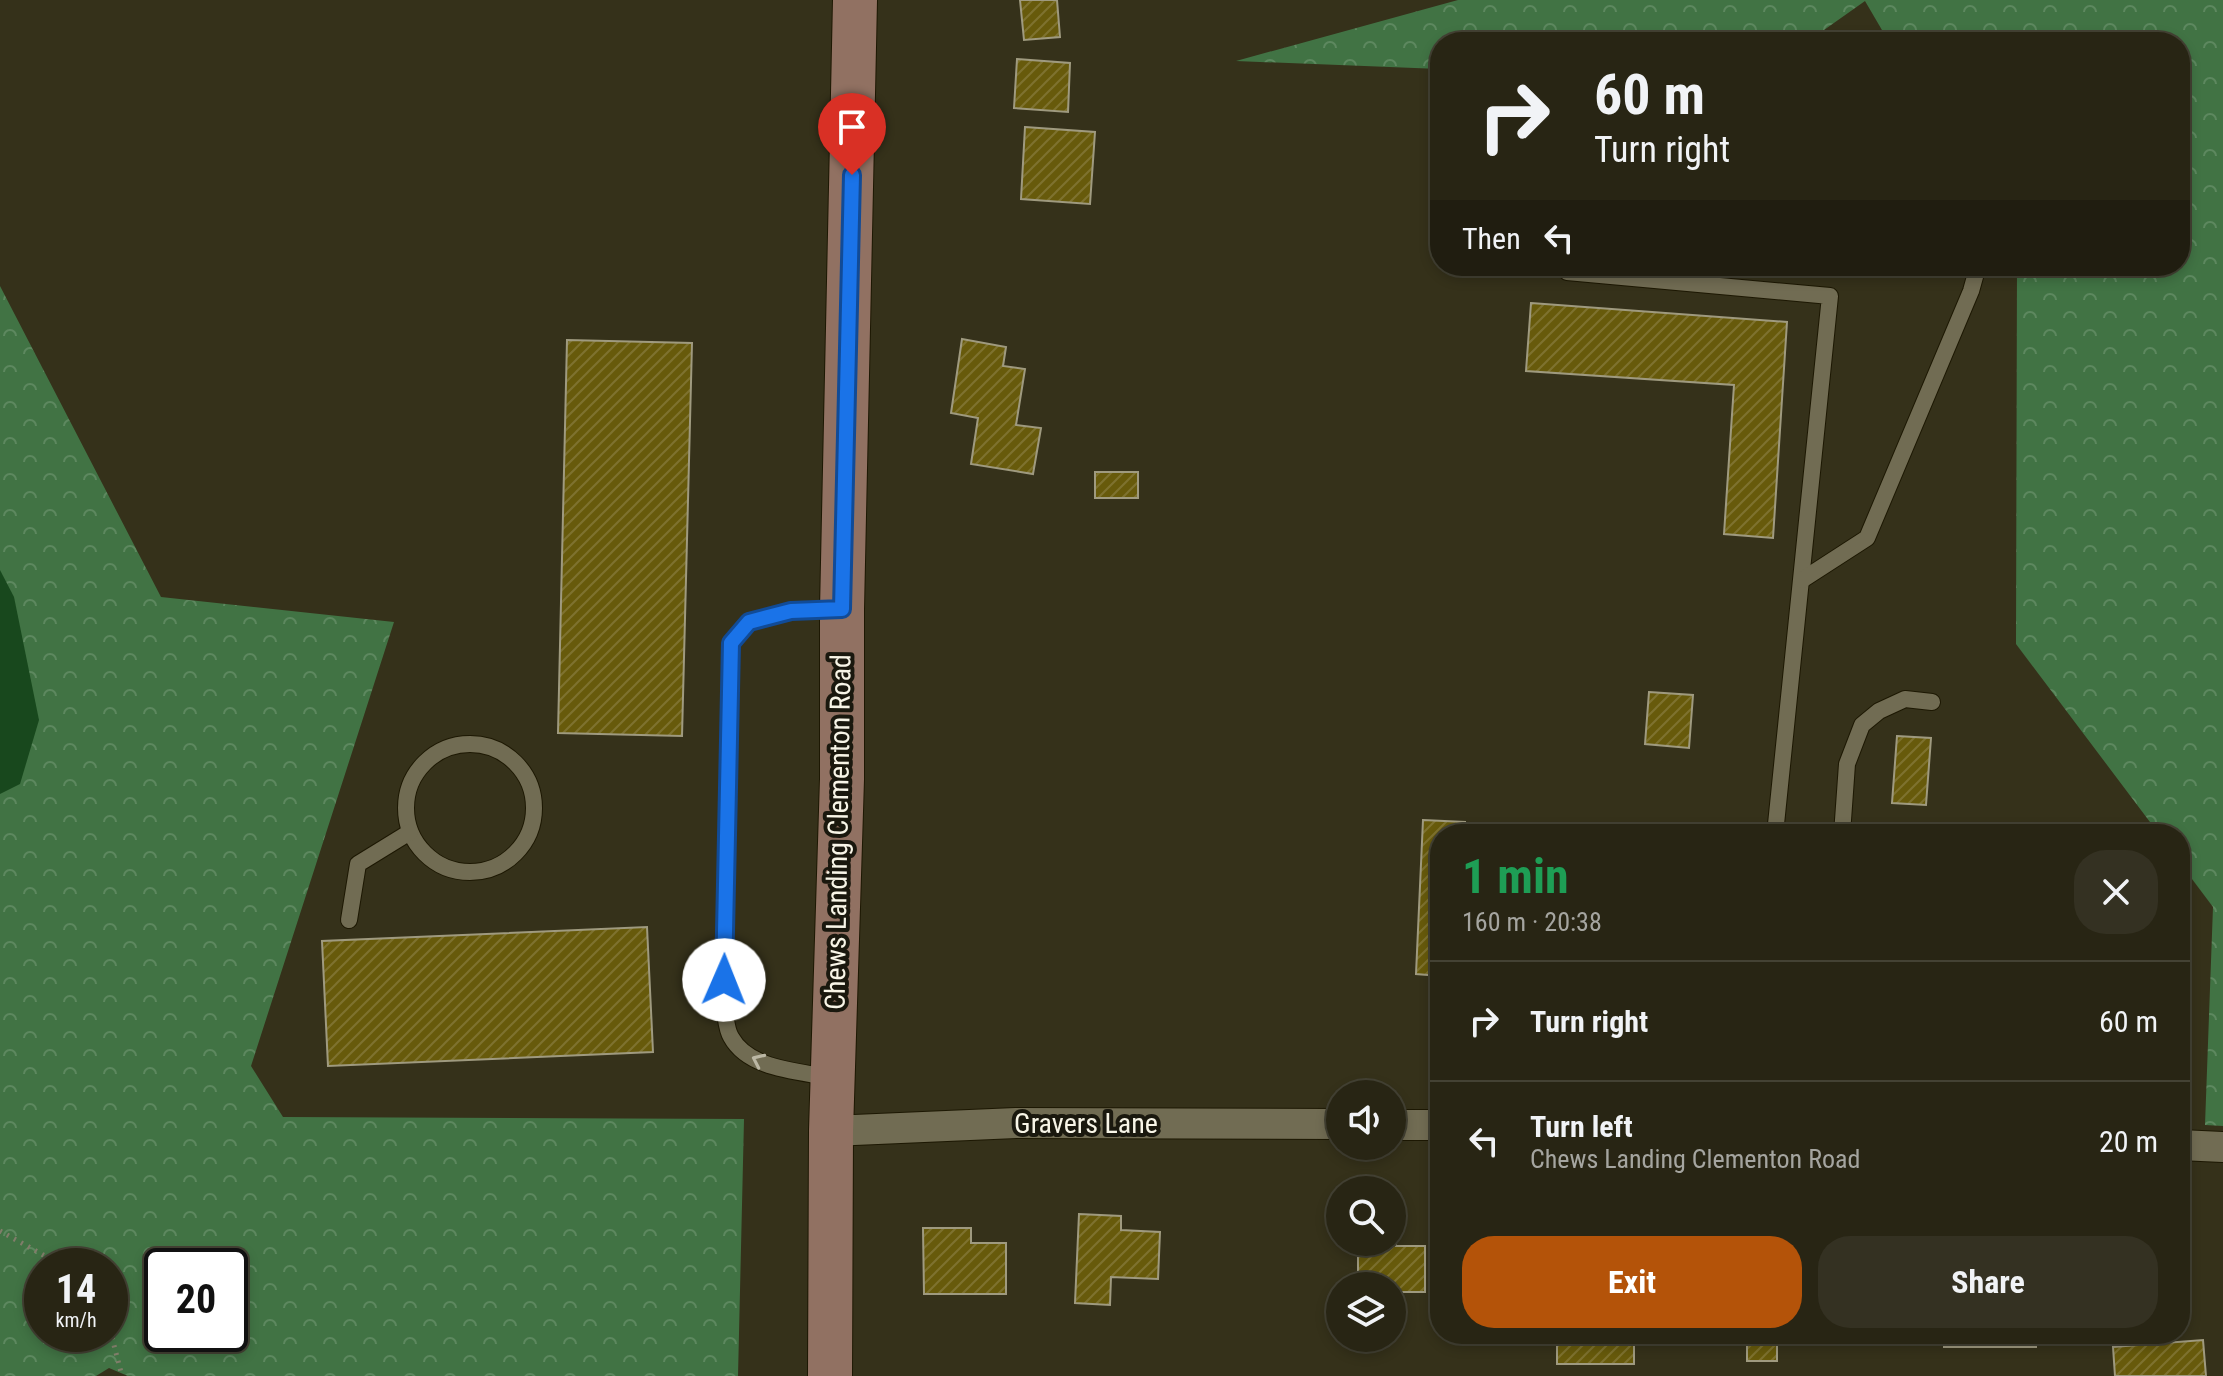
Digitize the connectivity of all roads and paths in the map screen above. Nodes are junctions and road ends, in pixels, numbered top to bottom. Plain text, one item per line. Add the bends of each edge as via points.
1 (855, 0) edge
2 (1611, 276) edge
3 (1975, 276) edge
4 (1802, 580) junction
5 (842, 609) junction
6 (1932, 702) dead end
7 (1776, 824) edge
8 (1843, 824) edge
9 (410, 832) junction
10 (349, 920) dead end
11 (834, 1078) junction
12 (1326, 1124) edge
13 (1406, 1125) edge
14 (1430, 1125) edge
15 (831, 1131) junction
16 (2190, 1145) edge
17 (2223, 1147) edge
18 (0, 1231) edge
19 (31, 1248) edge
20 (116, 1352) edge
21 (122, 1376) edge
22 (830, 1376) edge

1 - 5 main road, Chews Landing Clementon Road
2 - 4 lane via 1830,296
3 - 4 lane via 1867,538
4 - 7 lane
5 - 11 main road, Chews Landing Clementon Road
11 -> 5 lane via 767,1065 748,1056 730,1037 724,992 731,643 749,622 791,611
6 - 8 lane via 1905,699 1862,725 1847,764
9 - 9 lane via 438,865 481,873 519,852 535,813 533,792 511,758 492,748 451,746 433,755 408,789
9 - 10 lane via 358,864
11 - 15 main road, Chews Landing Clementon Road
12 - 15 street, Gravers Lane via 1016,1123
13 - 14 street
15 - 22 main road, Chews Landing Clementon Road
16 - 17 street
18 - 19 path
20 - 21 path

